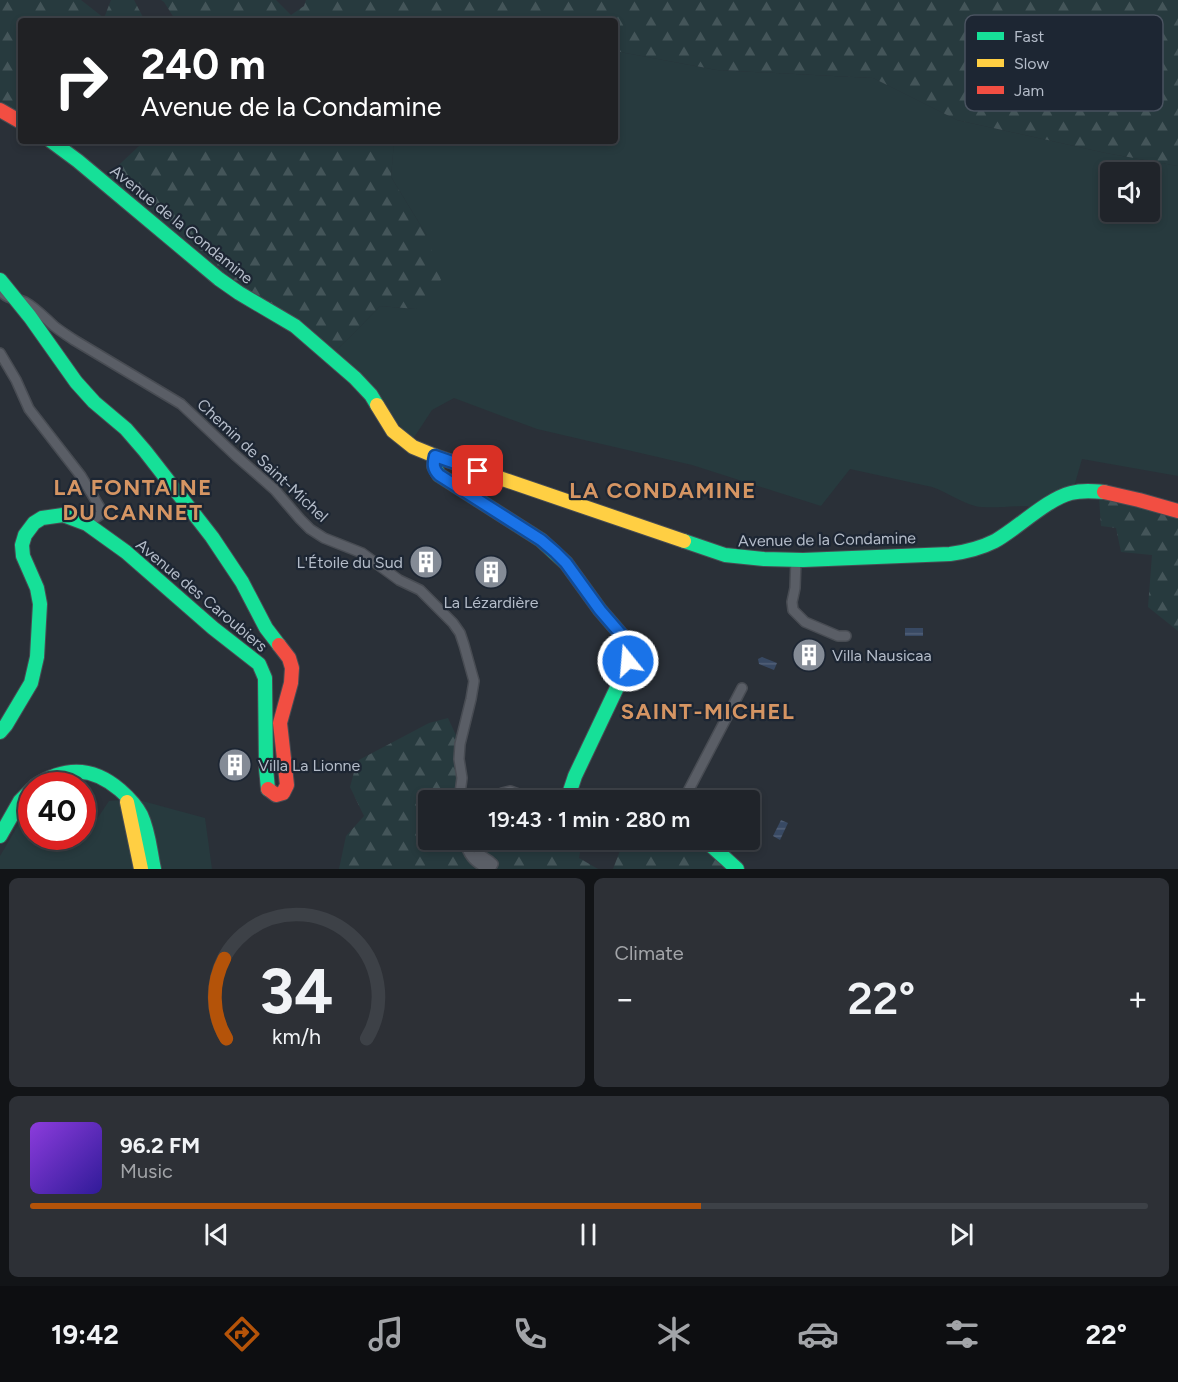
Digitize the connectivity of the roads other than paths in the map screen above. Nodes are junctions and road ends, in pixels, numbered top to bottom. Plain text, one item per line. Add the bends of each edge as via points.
1 (0, 110) edge
2 (18, 120) edge
3 (55, 144) edge
4 (0, 280) edge
5 (0, 291) edge
6 (15, 299) junction
7 (0, 353) edge
8 (435, 456) junction
9 (1178, 511) edge
10 (87, 524) junction
11 (796, 559) junction
12 (846, 636) dead end
13 (742, 688) dead end
14 (0, 732) edge
15 (65, 772) edge
16 (84, 772) edge
17 (96, 774) edge
18 (460, 790) edge
19 (570, 790) edge
20 (688, 790) edge
21 (123, 794) junction
22 (18, 804) edge
23 (0, 836) edge
24 (467, 850) edge
25 (478, 850) edge
26 (716, 850) edge
27 (141, 869) edge
28 (154, 869) edge
29 (737, 869) edge

1 - 2 street
3 - 8 street, Avenue de la Condamine via 219,279 295,326 371,395 393,431 413,447
4 - 6 street, Avenue des Caroubiers
5 - 6 street, Chemin de Saint-Michel
6 - 10 street, Avenue des Caroubiers via 76,382 126,429 212,537 266,628 289,658 291,683 280,723 286,785 283,793 276,795 268,790 265,678 259,664
6 - 18 street, Chemin de Saint-Michel via 26,302 74,340 182,404 269,484 310,529 362,553 420,590 453,623 460,633 474,681 460,744
7 - 10 street via 29,409 99,506 101,514
8 - 11 street, Avenue de la Condamine via 725,555 750,560
8 - 19 street via 433,466 439,475 555,552 630,650 623,675
9 - 11 street, Avenue de la Condamine via 1144,500 1077,491 1063,495 998,540 972,550
10 - 14 street, Avenue des Caroubiers via 56,515 34,523 25,535 23,556 40,604 38,657 31,683
11 - 12 street via 793,610 805,622
13 - 20 street
15 - 16 street
17 - 21 street
21 - 27 street
21 - 28 street via 135,806 145,826
22 - 23 street
24 - 25 street via 472,859 490,868 493,864
26 - 29 street

